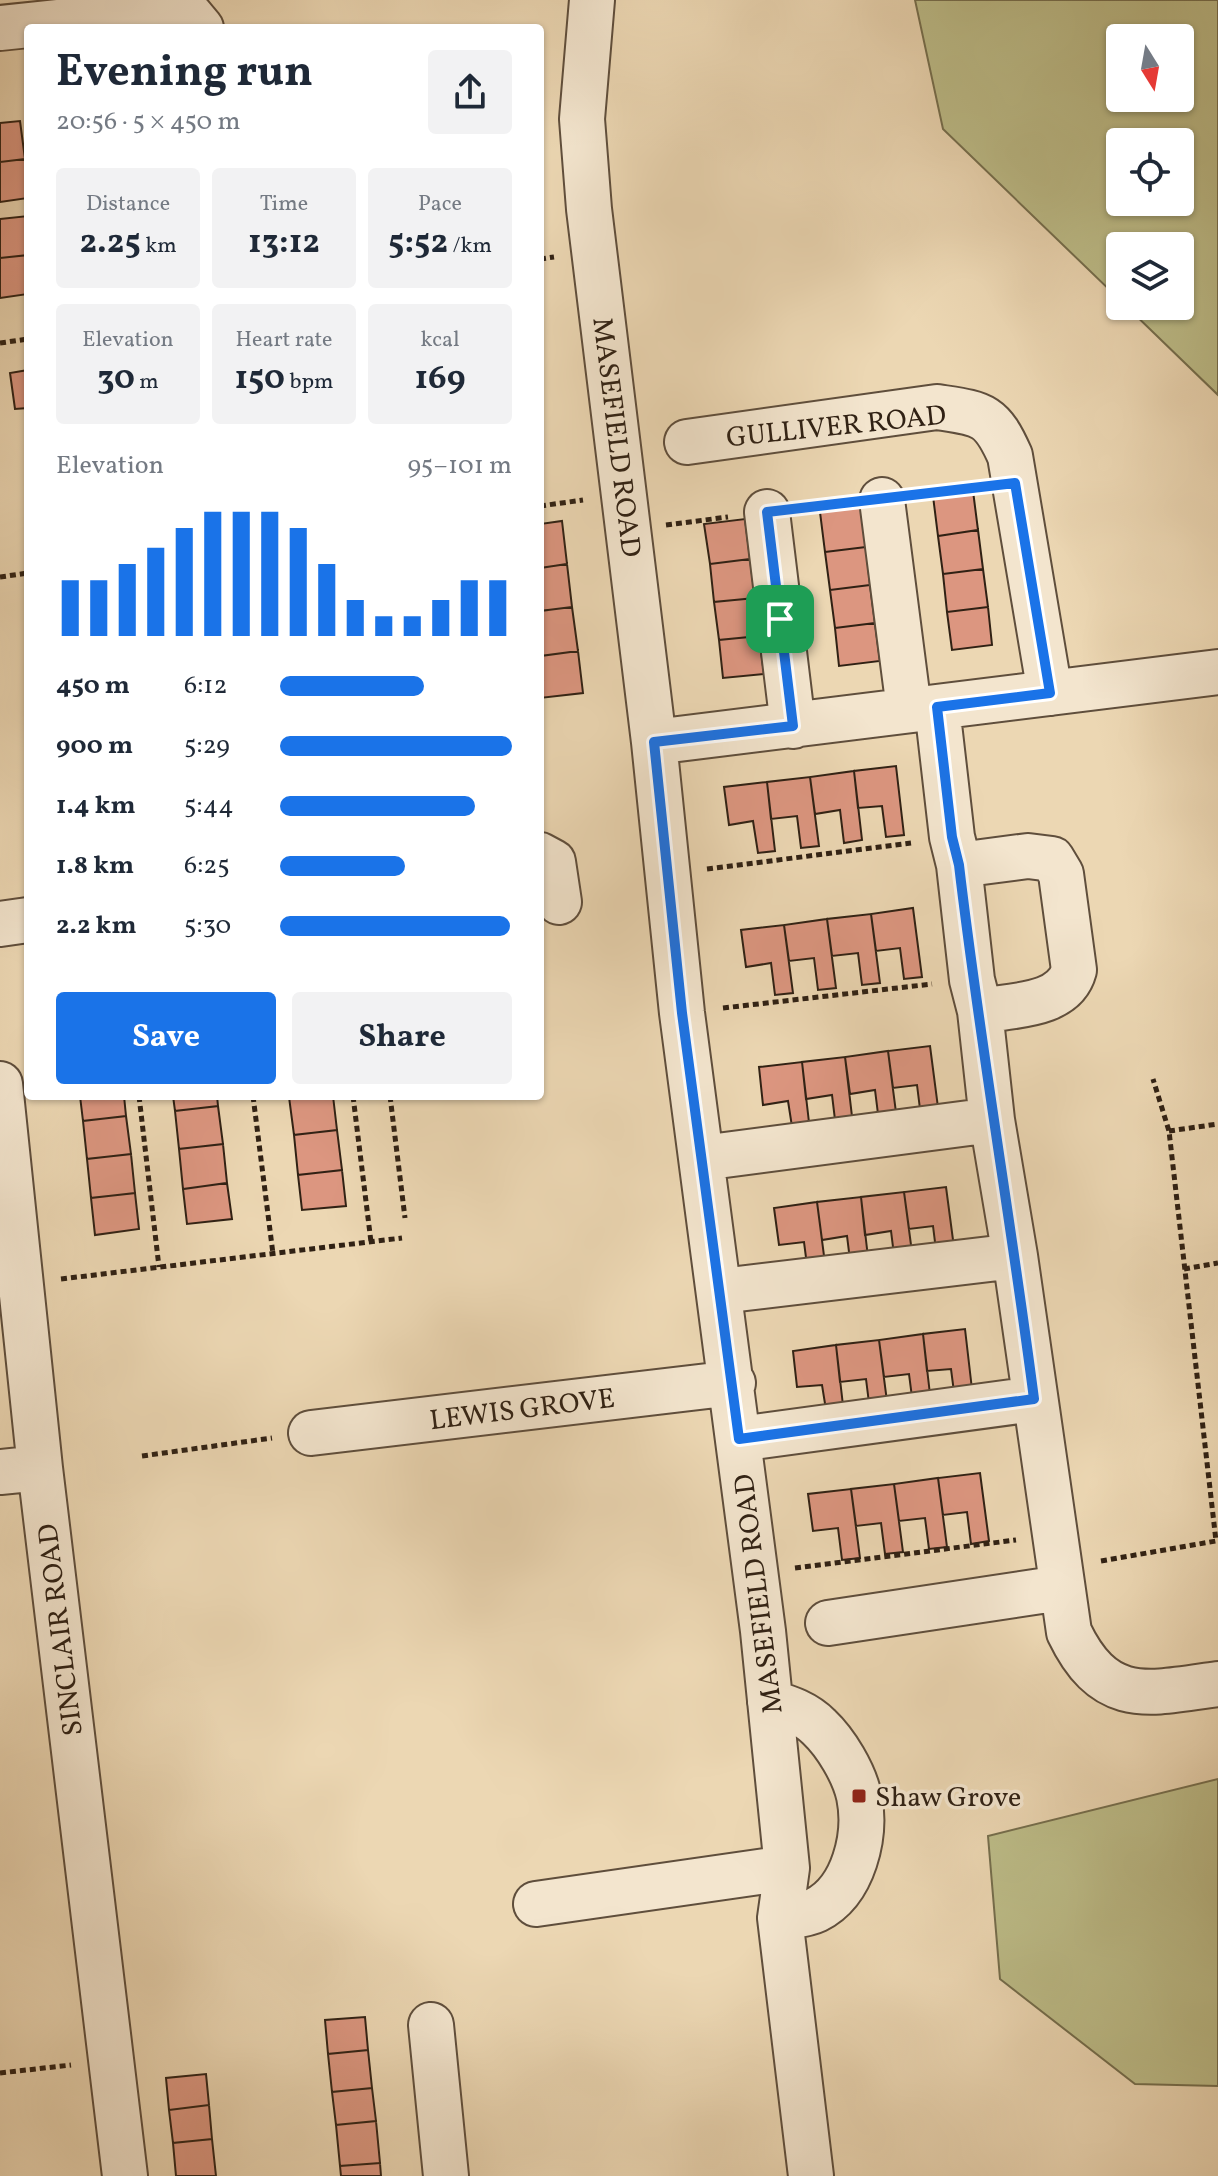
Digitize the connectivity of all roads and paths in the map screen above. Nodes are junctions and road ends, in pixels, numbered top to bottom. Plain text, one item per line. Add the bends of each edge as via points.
1 (592, 0) edge
2 (38, 24) edge
3 (198, 24) edge
4 (24, 26) edge
5 (0, 28) edge
6 (24, 340) edge
7 (0, 343) edge
8 (687, 442) dead end
9 (1015, 483) junction
10 (882, 500) junction
11 (767, 512) junction
12 (630, 530) junction
13 (24, 574) edge
14 (0, 577) edge
15 (1218, 672) edge
16 (1050, 693) junction
17 (923, 708) junction
18 (793, 726) junction
19 (654, 742) junction
20 (955, 851) junction
21 (544, 857) edge
22 (666, 874) junction
23 (559, 902) dead end
24 (24, 921) edge
25 (0, 924) edge
26 (976, 996) junction
27 (682, 1013) junction
28 (1153, 1079) dead end
29 (0, 1084) edge
30 (139, 1100) edge
31 (254, 1100) edge
32 (353, 1100) edge
33 (390, 1100) edge
34 (992, 1120) junction
35 (1218, 1124) edge
36 (1169, 1131) junction
37 (702, 1158) junction
38 (405, 1218) dead end
39 (402, 1238) dead end
40 (371, 1242) junction
41 (273, 1254) junction
42 (1015, 1256) junction
43 (1218, 1263) edge
44 (159, 1267) junction
45 (1184, 1269) junction
46 (21, 1283) junction
47 (721, 1291) junction
48 (733, 1383) junction
49 (1034, 1399) junction
50 (311, 1433) joint
51 (739, 1439) junction
52 (142, 1456) dead end
53 (20, 1470) edge
54 (1022, 1551) dead end
55 (1096, 1562) dead end
56 (790, 1569) dead end
57 (1061, 1588) junction
58 (828, 1623) dead end
59 (1218, 1684) edge
60 (770, 1702) junction
61 (787, 1868) junction
62 (536, 1904) dead end
63 (780, 1918) junction
64 (431, 2025) dead end
65 (112, 2060) junction
66 (0, 2073) edge
67 (125, 2176) edge
68 (446, 2176) edge
69 (811, 2176) edge

1 - 12 street, MASEFIELD ROAD via 582,119
2 - 3 street via 173,10
4 - 5 street
6 - 7 path
8 - 9 street, GULLIVER ROAD via 937,407 976,414 997,428
9 - 10 path
9 - 16 street, GULLIVER ROAD
10 - 11 path
10 - 17 street
11 - 12 path
11 - 18 street
12 - 19 street, MASEFIELD ROAD
13 - 14 path
15 - 16 street
16 - 17 street
17 - 18 street
17 - 20 street
18 - 19 street
19 - 22 street, MASEFIELD ROAD
20 - 22 path
20 - 26 street
20 - 26 street via 1052,859 1061,874 1074,970 1070,984 1054,997
21 - 23 street via 553,862
22 - 27 street, MASEFIELD ROAD
24 - 25 street
26 - 27 path
26 - 34 street
27 - 37 street, MASEFIELD ROAD
28 - 36 path
29 - 46 street, SINCLAIR ROAD
30 - 44 path
31 - 41 path
32 - 40 path
33 - 38 path
34 - 37 street
34 - 42 street
35 - 36 path
36 - 45 path
37 - 47 street, MASEFIELD ROAD
39 - 40 path
40 - 41 path
41 - 44 path
42 - 47 street
42 - 49 street
43 - 45 path
44 - 46 path
45 - 55 path via 1216,1541
46 - 53 street, SINCLAIR ROAD
47 - 48 street, MASEFIELD ROAD
48 - 50 street, LEWIS GROVE
48 - 51 street, MASEFIELD ROAD
49 - 51 street
49 - 57 street
50 - 52 path
51 - 60 street, MASEFIELD ROAD
53 - 65 street, SINCLAIR ROAD
54 - 56 path via 1020,1540
57 - 58 street
57 - 59 street via 1069,1632 1082,1660 1102,1680 1131,1691
60 - 61 street, MASEFIELD ROAD
60 - 63 street via 799,1711 820,1727 837,1748 859,1796 858,1855 838,1894 815,1911
61 - 62 street
61 - 63 street, MASEFIELD ROAD
63 - 69 street, MASEFIELD ROAD
64 - 68 street
65 - 66 path
65 - 67 street, SINCLAIR ROAD

